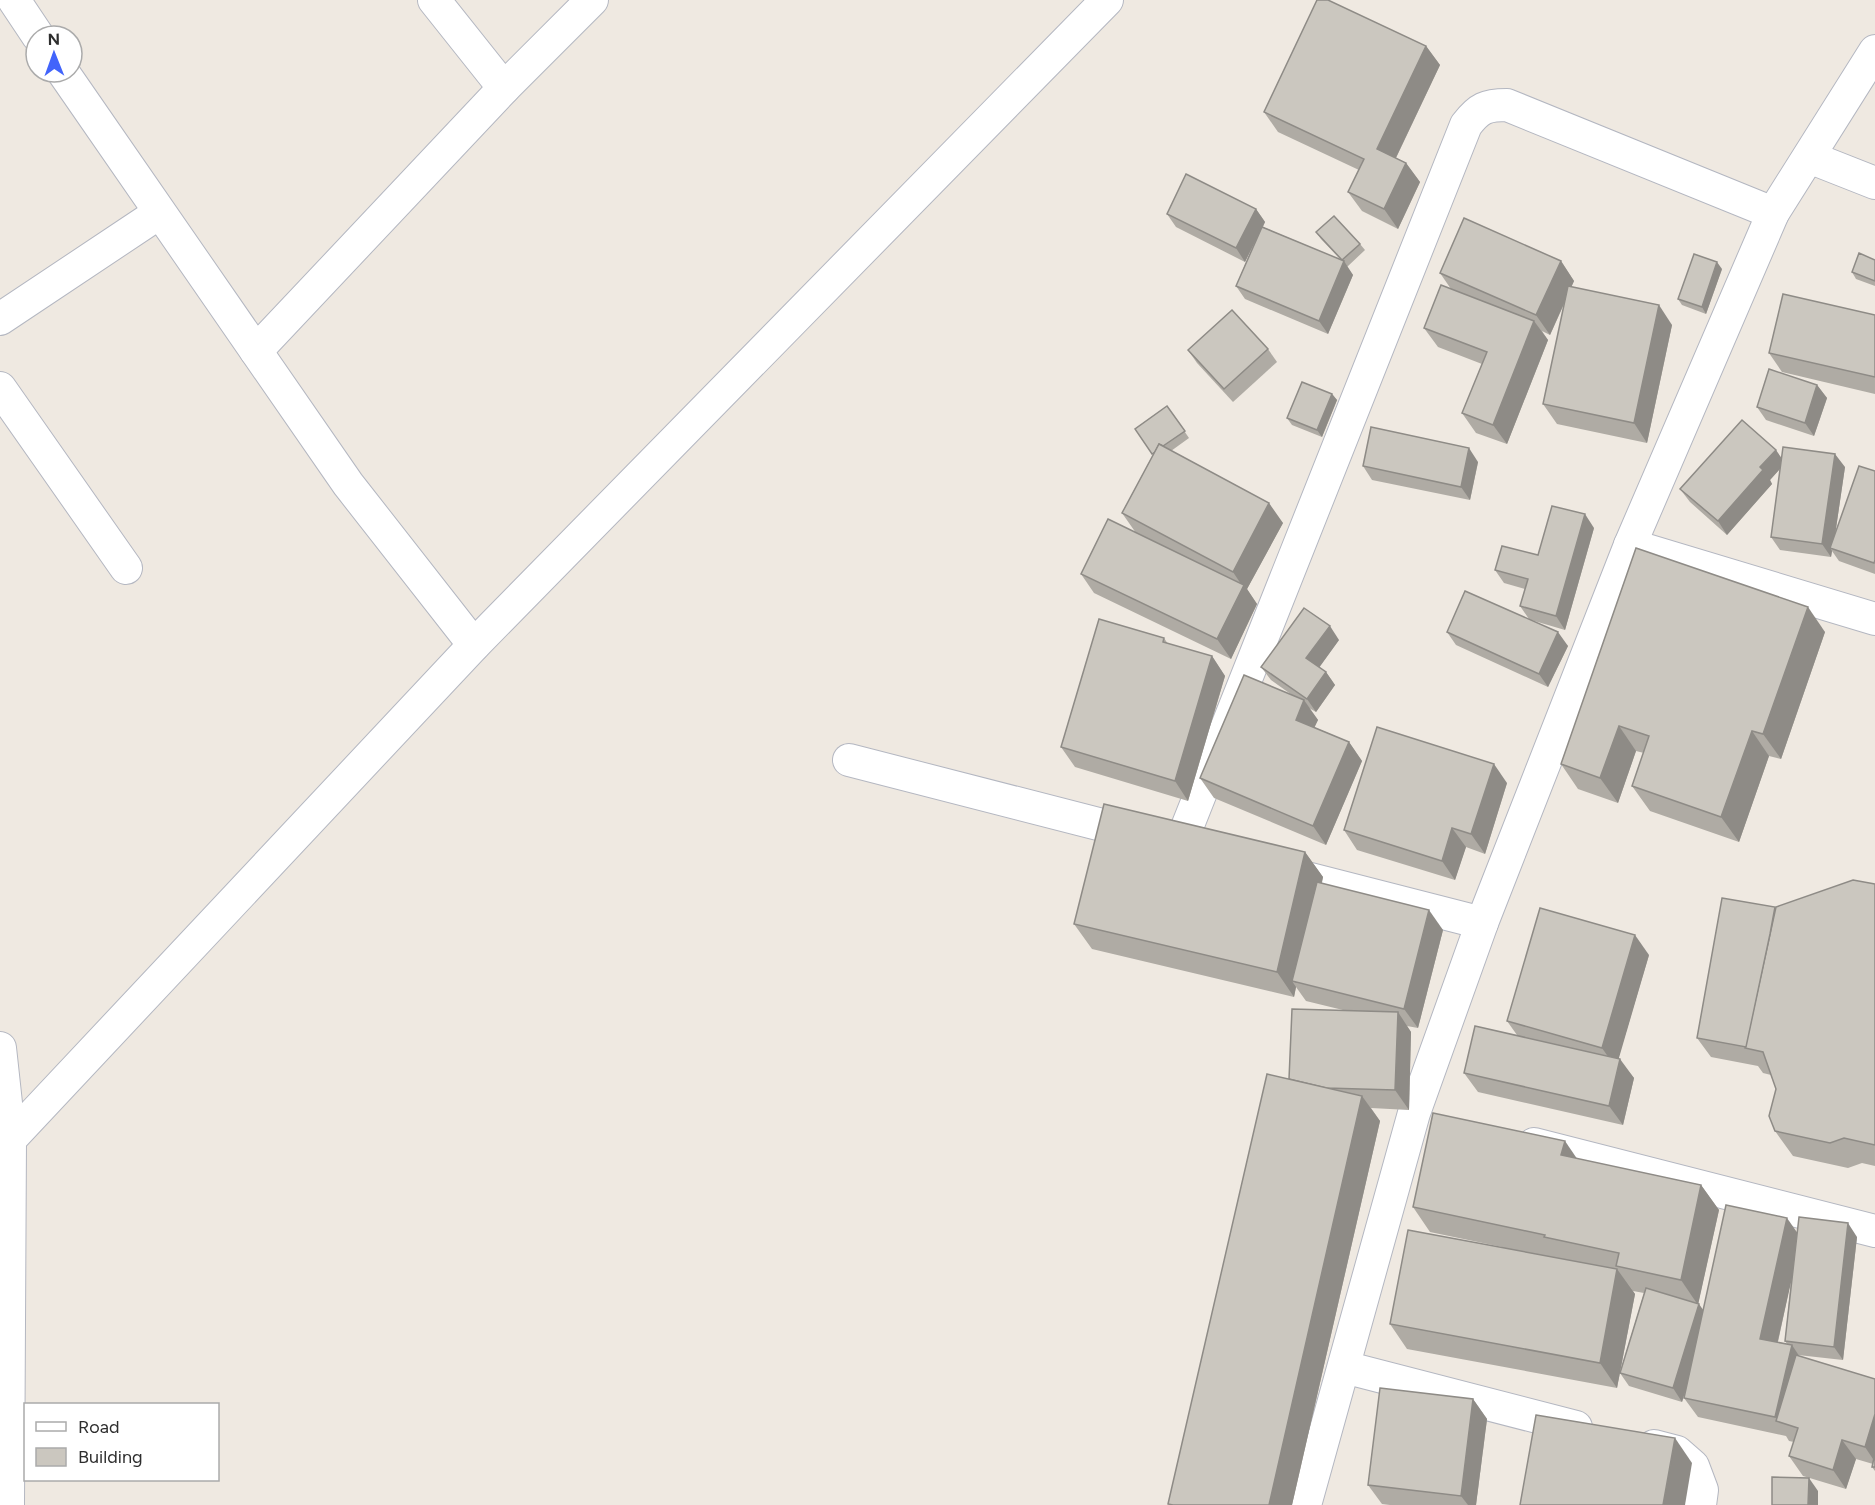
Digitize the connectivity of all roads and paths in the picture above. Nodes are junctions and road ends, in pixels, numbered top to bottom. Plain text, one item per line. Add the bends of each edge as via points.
1 (14, 0) edge
2 (434, 0) edge
3 (592, 0) edge
4 (1107, 0) edge
5 (30, 24) edge
6 (1875, 51) edge
7 (71, 84) edge
8 (504, 88) junction
9 (1809, 157) junction
10 (1875, 183) edge
11 (159, 213) junction
12 (1773, 213) junction
13 (0, 319) edge
14 (255, 351) junction
15 (0, 388) edge
16 (1630, 545) junction
17 (126, 568) dead end
18 (1875, 619) edge
19 (474, 645) junction
20 (849, 759) dead end
21 (1250, 863) edge
22 (1482, 923) junction
23 (0, 1048) edge
24 (1506, 1137) edge
25 (5, 1145) edge
26 (1875, 1231) edge
27 (1344, 1367) junction
28 (8, 1505) edge
29 (1305, 1505) edge
30 (1700, 1505) edge

1 - 5 street
2 - 8 street
3 - 8 street
4 - 19 street
6 - 9 street
7 - 11 street
8 - 14 street
9 - 10 street
9 - 12 street
11 - 13 street
11 - 14 street
12 - 16 street
12 - 20 street via 1507,105 1491,105 1475,113 1466,125 1192,848
14 - 19 street via 348,484
15 - 17 street
16 - 18 street
16 - 22 street
19 - 25 street
21 - 22 street
22 - 27 street
23 - 25 street
24 - 26 street
25 - 28 street
27 - 29 street
27 - 30 street via 1677,1452 1694,1466 1702,1490

